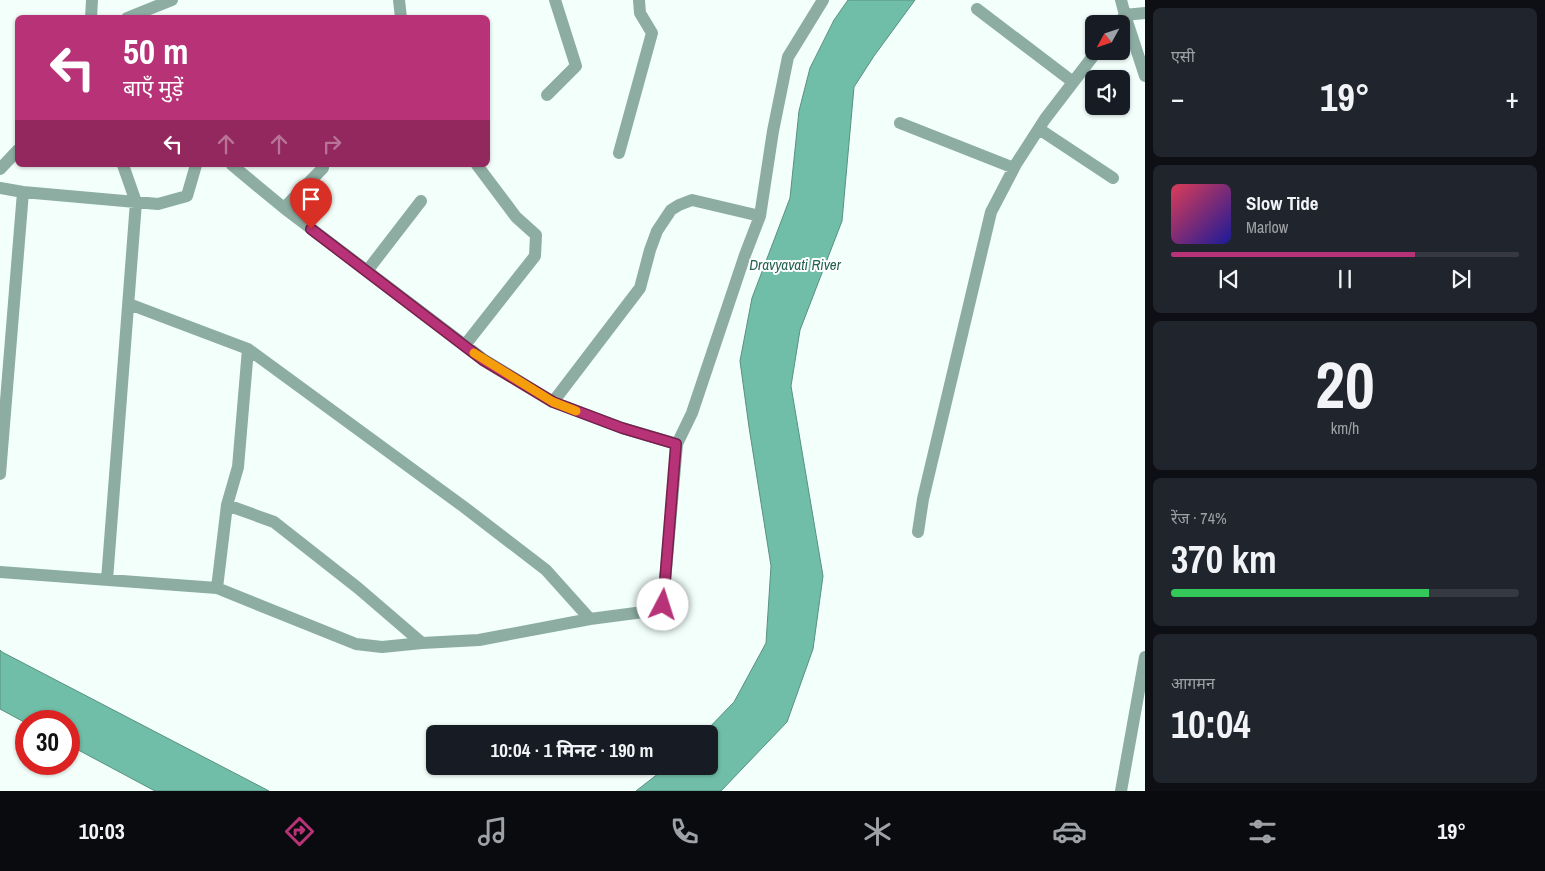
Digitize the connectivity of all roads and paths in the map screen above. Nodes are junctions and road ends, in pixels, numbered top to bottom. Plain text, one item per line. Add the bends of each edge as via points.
1 (92, 0) edge
2 (172, 0) edge
3 (399, 0) edge
4 (555, 0) edge
5 (639, 0) edge
6 (823, 0) edge
7 (1122, 0) edge
8 (977, 9) dead end
9 (1145, 13) edge
10 (92, 15) edge
11 (135, 15) edge
12 (401, 15) edge
13 (1122, 15) edge
14 (1130, 18) edge
15 (1130, 39) edge
16 (1090, 60) edge
17 (1145, 76) edge
18 (1074, 82) junction
19 (547, 95) dead end
20 (900, 123) dead end
21 (1039, 128) junction
22 (15, 153) edge
23 (619, 153) dead end
24 (125, 167) edge
25 (195, 167) edge
26 (234, 167) edge
27 (323, 167) edge
28 (478, 167) edge
29 (1014, 168) junction
30 (0, 169) edge
31 (1113, 178) dead end
32 (0, 188) edge
33 (23, 192) junction
34 (420, 201) dead end
35 (136, 202) junction
36 (284, 208) junction
37 (760, 216) junction
38 (367, 271) junction
39 (129, 304) junction
40 (465, 346) junction
41 (248, 349) junction
42 (553, 402) junction
43 (676, 444) junction
44 (0, 474) edge
45 (227, 505) junction
46 (918, 532) dead end
47 (0, 572) edge
48 (107, 580) junction
49 (217, 588) junction
50 (590, 619) junction
51 (422, 643) junction
52 (1145, 657) edge
53 (1121, 791) edge

1 - 10 street
2 - 11 street
3 - 12 street
4 - 19 street via 576,66
5 - 23 street via 640,13 652,33
6 - 37 street via 788,57
7 - 13 street
8 - 18 street
9 - 14 street
15 - 17 street
16 - 18 street
18 - 21 street
20 - 29 street
21 - 29 street
21 - 31 street
22 - 30 street
24 - 35 street
25 - 35 street via 187,196 158,204
26 - 36 street
27 - 36 street
28 - 40 street via 516,217 536,235 535,256
29 - 46 street via 991,212
32 - 33 street
33 - 35 street
33 - 44 street
34 - 38 street
35 - 39 street
36 - 38 street
37 - 42 street via 692,200 671,210 657,231 640,288
37 - 43 street via 692,413
38 - 40 street
39 - 41 street
39 - 48 street
40 - 42 street
41 - 45 street via 238,467
41 - 50 street via 546,570
42 - 43 street
43 - 50 street via 663,605 651,611
45 - 49 street
45 - 51 street via 274,522
47 - 48 street
48 - 49 street
49 - 51 street via 356,644 382,647
50 - 51 street via 479,640
52 - 53 street

